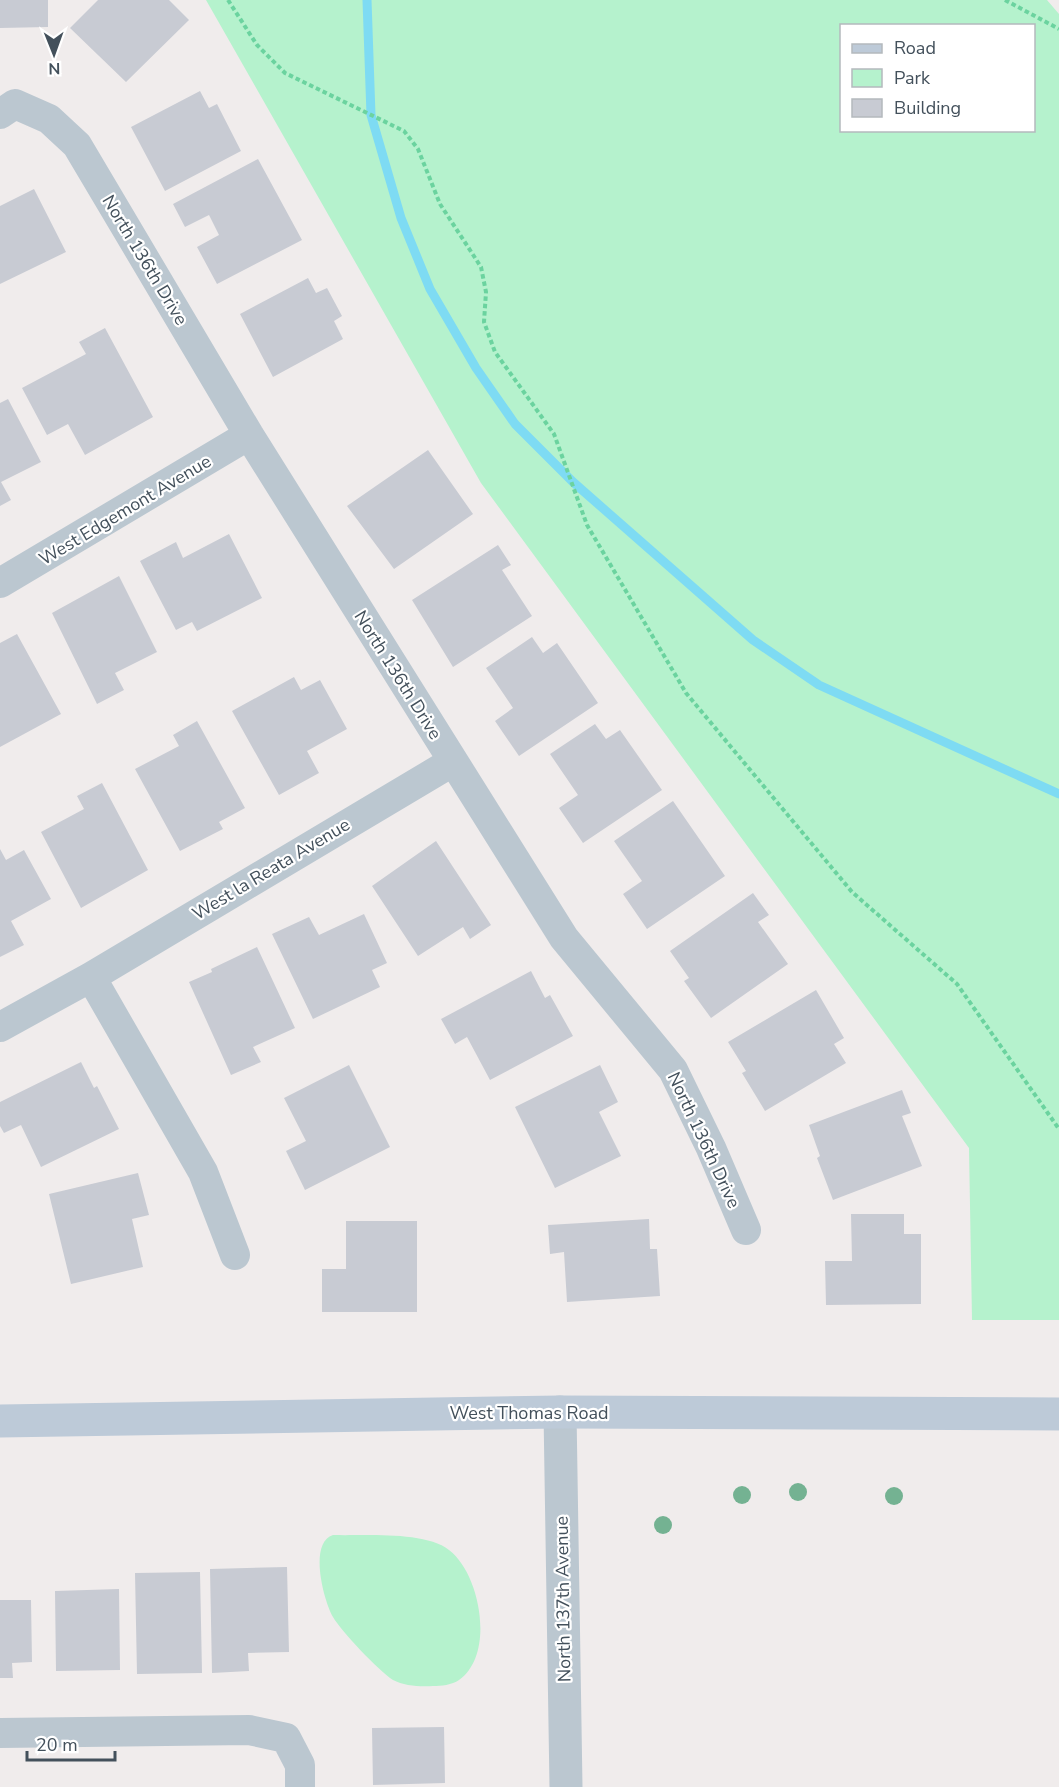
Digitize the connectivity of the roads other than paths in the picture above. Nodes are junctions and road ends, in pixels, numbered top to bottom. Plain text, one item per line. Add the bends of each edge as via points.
1 (0, 114) edge
2 (249, 435) junction
3 (0, 583) edge
4 (452, 762) junction
5 (91, 977) junction
6 (0, 1027) edge
7 (746, 1230) dead end
8 (235, 1255) dead end
9 (560, 1412) junction
10 (1059, 1414) edge
11 (0, 1420) edge
12 (0, 1732) edge
13 (300, 1787) edge
14 (566, 1787) edge

1 - 2 street, North 136th Drive via 15,104 50,119 76,145
2 - 3 street, West Edgemont Avenue
2 - 4 street, North 136th Drive
4 - 5 street, West la Reata Avenue
4 - 7 street, North 136th Drive via 564,938 673,1070
5 - 6 street, West la Reata Avenue
5 - 8 street via 203,1172
9 - 10 main road, West Thomas Road
9 - 11 main road, West Thomas Road
9 - 14 street, North 137th Avenue
12 - 13 street via 249,1730 286,1738 300,1766

